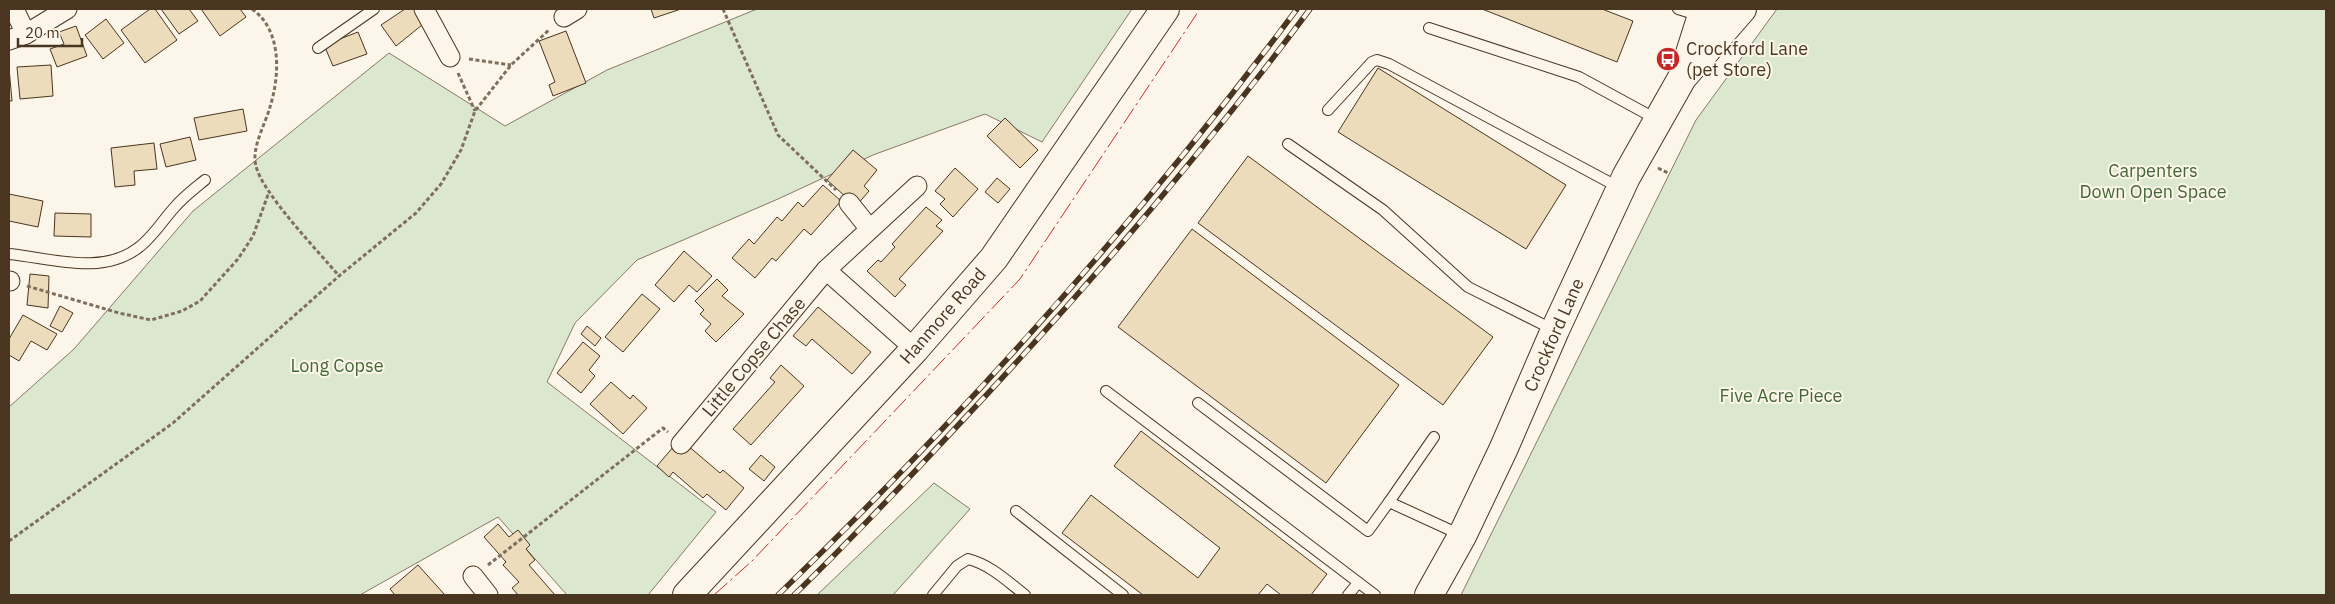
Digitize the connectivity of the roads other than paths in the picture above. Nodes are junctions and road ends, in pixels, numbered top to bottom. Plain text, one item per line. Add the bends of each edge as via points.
1 (14, 9) edge
2 (66, 9) edge
3 (374, 9) edge
4 (424, 9) edge
5 (1165, 9) edge
6 (1695, 10) edge
7 (1739, 12) edge
8 (1429, 28) dead end
9 (17, 37) edge
10 (318, 48) dead end
11 (450, 58) road end
12 (1682, 78) junction
13 (1328, 110) dead end
14 (1658, 120) junction
15 (1288, 144) dead end
16 (205, 180) dead end
17 (917, 186) dead end
18 (1620, 189) junction
19 (849, 203) road end
20 (869, 228) junction
21 (9, 254) edge
22 (826, 270) junction
23 (1555, 330) junction
24 (915, 349) junction
25 (1106, 391) dead end
26 (1198, 403) dead end
27 (1434, 437) dead end
28 (681, 444) road end
29 (1390, 502) junction
30 (1016, 511) dead end
31 (1462, 536) junction
32 (473, 576) road end
33 (1358, 583) junction
34 (488, 595) edge
35 (687, 595) edge
36 (933, 595) edge
37 (1025, 595) edge
38 (1123, 595) edge
39 (1348, 595) edge
40 (1375, 595) edge
41 (1429, 595) edge

1 - 9 street
2 - 9 street
3 - 10 lane
4 - 11 street
5 - 24 street, Hanmore Road via 994,258
6 - 7 lane, Crockford Lane
6 - 12 street, Crockford Lane
7 - 12 street, Crockford Lane
8 - 14 lane via 1579,78
12 - 14 street, Crockford Lane
13 - 18 lane via 1377,60
14 - 18 street, Crockford Lane
15 - 23 lane via 1383,210 1468,287
16 - 21 lane via 176,205 139,247 120,257 102,263 71,263
17 - 20 street, Little Copse Chase
18 - 23 street, Crockford Lane
19 - 20 street
20 - 22 street, Little Copse Chase
22 - 24 street
22 - 28 street, Little Copse Chase
23 - 31 street, Crockford Lane
24 - 35 street, Hanmore Road
25 - 33 lane
26 - 29 lane via 1368,531
27 - 29 lane
29 - 31 lane
30 - 38 lane
31 - 41 street, Crockford Lane
32 - 34 street
33 - 39 lane
33 - 40 lane
36 - 37 lane via 957,566 968,560 981,562 993,569

